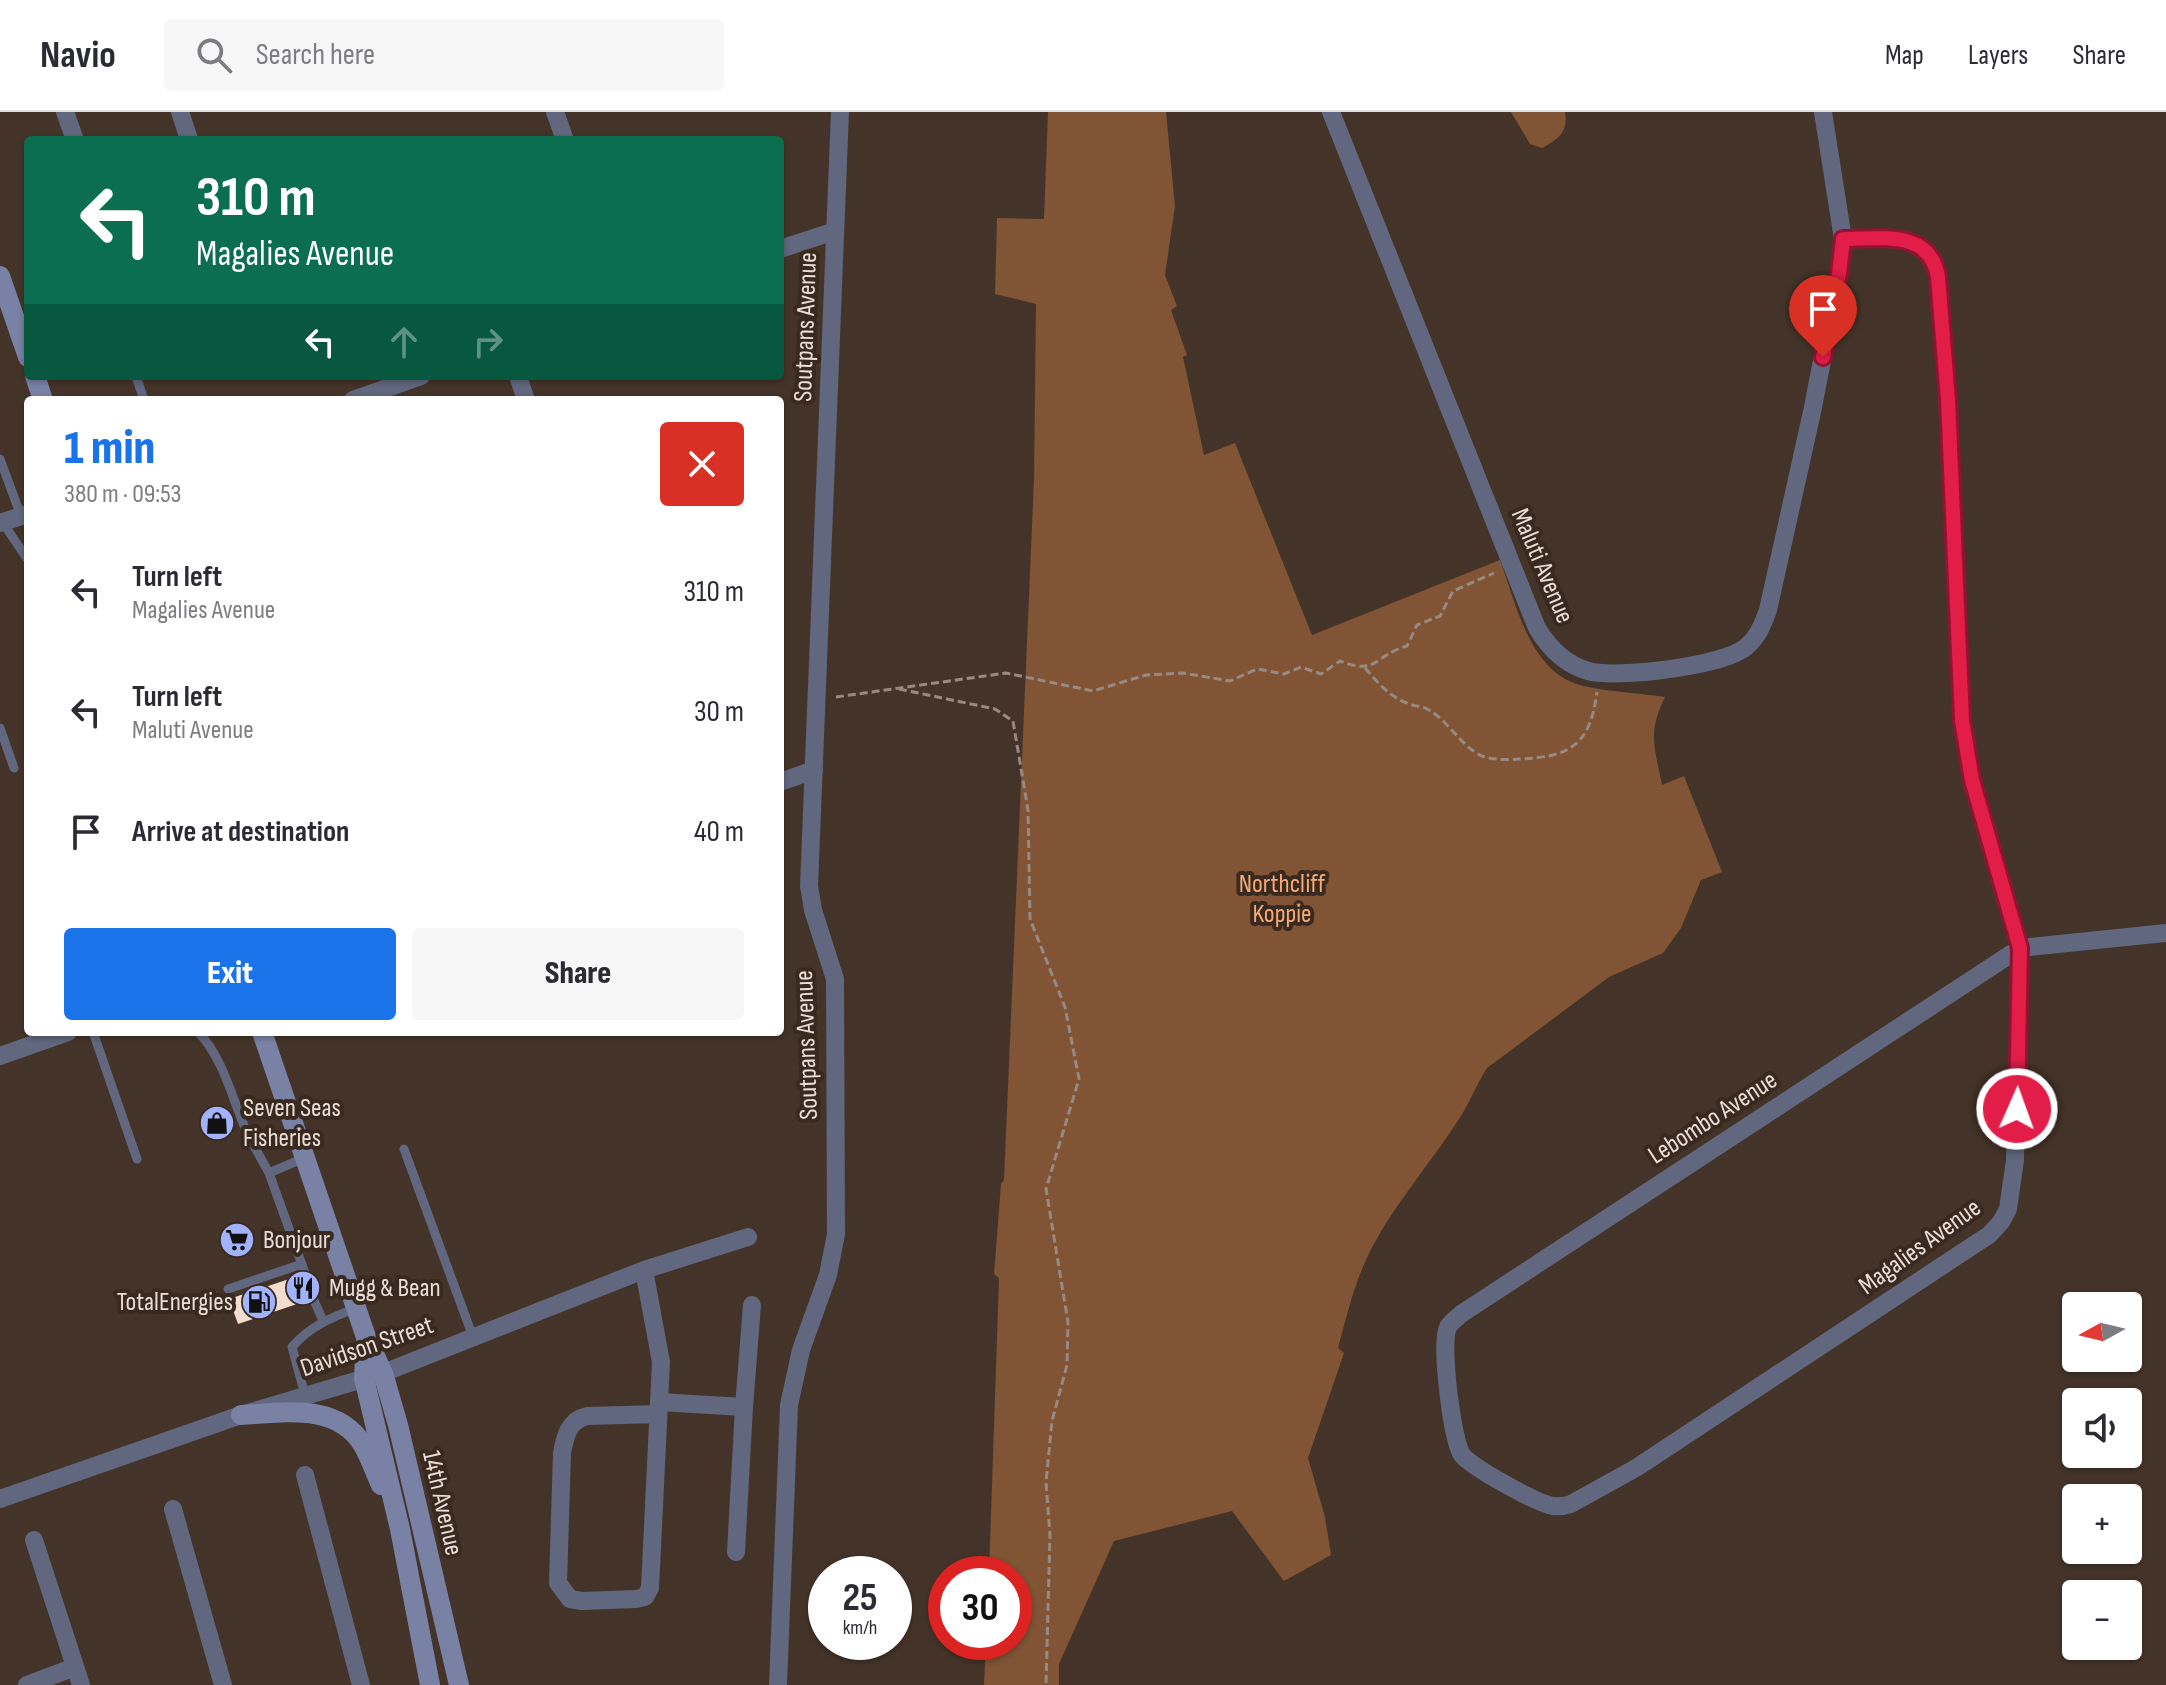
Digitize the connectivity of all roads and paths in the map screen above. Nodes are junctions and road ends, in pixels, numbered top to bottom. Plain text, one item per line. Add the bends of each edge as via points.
1 (65, 112) edge
2 (180, 112) edge
3 (555, 112) edge
4 (840, 112) edge
5 (1331, 112) edge
6 (1823, 112) edge
7 (74, 136) edge
8 (188, 136) edge
9 (564, 136) edge
10 (835, 231) junction
11 (1843, 239) junction
12 (784, 248) edge
13 (0, 276) edge
14 (24, 345) edge
15 (410, 380) edge
16 (364, 396) edge
17 (0, 459) edge
18 (13, 519) edge
19 (24, 549) edge
20 (1512, 566) junction
21 (1363, 667) junction
22 (1604, 674) junction
23 (899, 689) junction
24 (817, 700) junction
25 (0, 728) edge
26 (14, 768) dead end
27 (814, 770) junction
28 (784, 781) edge
29 (2166, 933) edge
30 (2020, 948) junction
31 (57, 1036) edge
32 (94, 1036) edge
33 (202, 1036) edge
34 (263, 1036) edge
35 (0, 1056) edge
36 (404, 1149) dead end
37 (304, 1158) junction
38 (137, 1159) dead end
39 (269, 1173) junction
40 (331, 1234) junction
41 (748, 1237) dead end
42 (296, 1245) junction
43 (644, 1270) junction
44 (228, 1289) dead end
45 (313, 1298) dead end
46 (752, 1305) dead end
47 (357, 1308) junction
48 (323, 1321) junction
49 (473, 1337) junction
50 (373, 1375) junction
51 (305, 1395) junction
52 (744, 1407) junction
53 (659, 1408) junction
54 (241, 1415) junction
55 (1486, 1473) joint
56 (305, 1475) dead end
57 (0, 1499) edge
58 (173, 1509) dead end
59 (400, 1529) junction
60 (34, 1540) dead end
61 (736, 1552) dead end
62 (78, 1676) edge
63 (27, 1685) edge
64 (223, 1685) edge
65 (361, 1685) edge
66 (430, 1685) edge
67 (459, 1685) edge
68 (778, 1685) edge
69 (1046, 1685) edge

1 - 7 street
2 - 8 street
3 - 9 street
4 - 10 street, Soutpans Avenue
5 - 20 street, Maluti Avenue
6 - 11 street, Maluti Avenue
10 - 12 street
10 - 24 street, Soutpans Avenue
11 - 22 street, Maluti Avenue via 1812,412 1761,630 1747,646 1723,659
11 - 30 street, Magalies Avenue via 1910,240 1923,246 1937,268 1962,720 1972,780
13 - 14 main road
15 - 16 street
17 - 18 lane
18 - 19 lane
20 - 21 path via 1453,591 1440,616 1417,625 1407,646
20 - 22 street, Maluti Avenue via 1547,644 1563,659
21 - 22 path via 1381,687 1405,703 1427,709 1483,756 1511,760 1573,749 1594,716
21 - 23 path via 1340,661 1321,674 1301,667 1284,674 1257,669 1230,681 1183,673 1146,675 1093,691 1006,673
23 - 24 path
23 - 69 path via 995,709 1013,721 1028,810 1030,919 1065,1007 1079,1079 1046,1189 1068,1322 1067,1365 1052,1421 1046,1482
24 - 27 street, Soutpans Avenue
25 - 26 lane
27 - 28 street
27 - 68 street, Soutpans Avenue via 810,896 835,979 836,1234 789,1405
29 - 30 street, Lebombo Avenue
30 - 55 street, Lebombo Avenue via 1457,1318 1447,1328 1445,1350 1453,1434 1461,1453
30 - 55 street, Magalies Avenue via 2015,1160 2008,1209 1989,1235 1580,1500 1563,1507 1547,1505
31 - 35 street
32 - 38 lane
33 - 39 lane
34 - 37 main road, 14th Avenue
36 - 49 lane
37 - 39 lane
37 - 40 main road, 14th Avenue
39 - 42 lane
40 - 42 lane
40 - 47 main road, 14th Avenue
41 - 43 street, Davidson Street
42 - 44 lane via 303,1269
43 - 49 street, Davidson Street
43 - 53 street via 661,1362
45 - 48 lane
46 - 52 street
47 - 48 lane
47 - 50 main road, 14th Avenue
48 - 51 lane via 291,1349
49 - 50 street, Davidson Street
50 - 51 street, Davidson Street
50 - 59 main road, 14th Avenue
50 - 67 main road, 14th Avenue via 398,1425
51 - 54 street, Davidson Street
52 - 53 street
52 - 61 street
53 - 53 street via 648,1594 636,1599 570,1599 558,1583 565,1436 579,1417
54 - 57 street, Davidson Street
54 - 59 main road via 322,1413 351,1432 362,1444
56 - 65 street
58 - 64 street
59 - 66 main road, 14th Avenue
60 - 62 street
62 - 63 street

